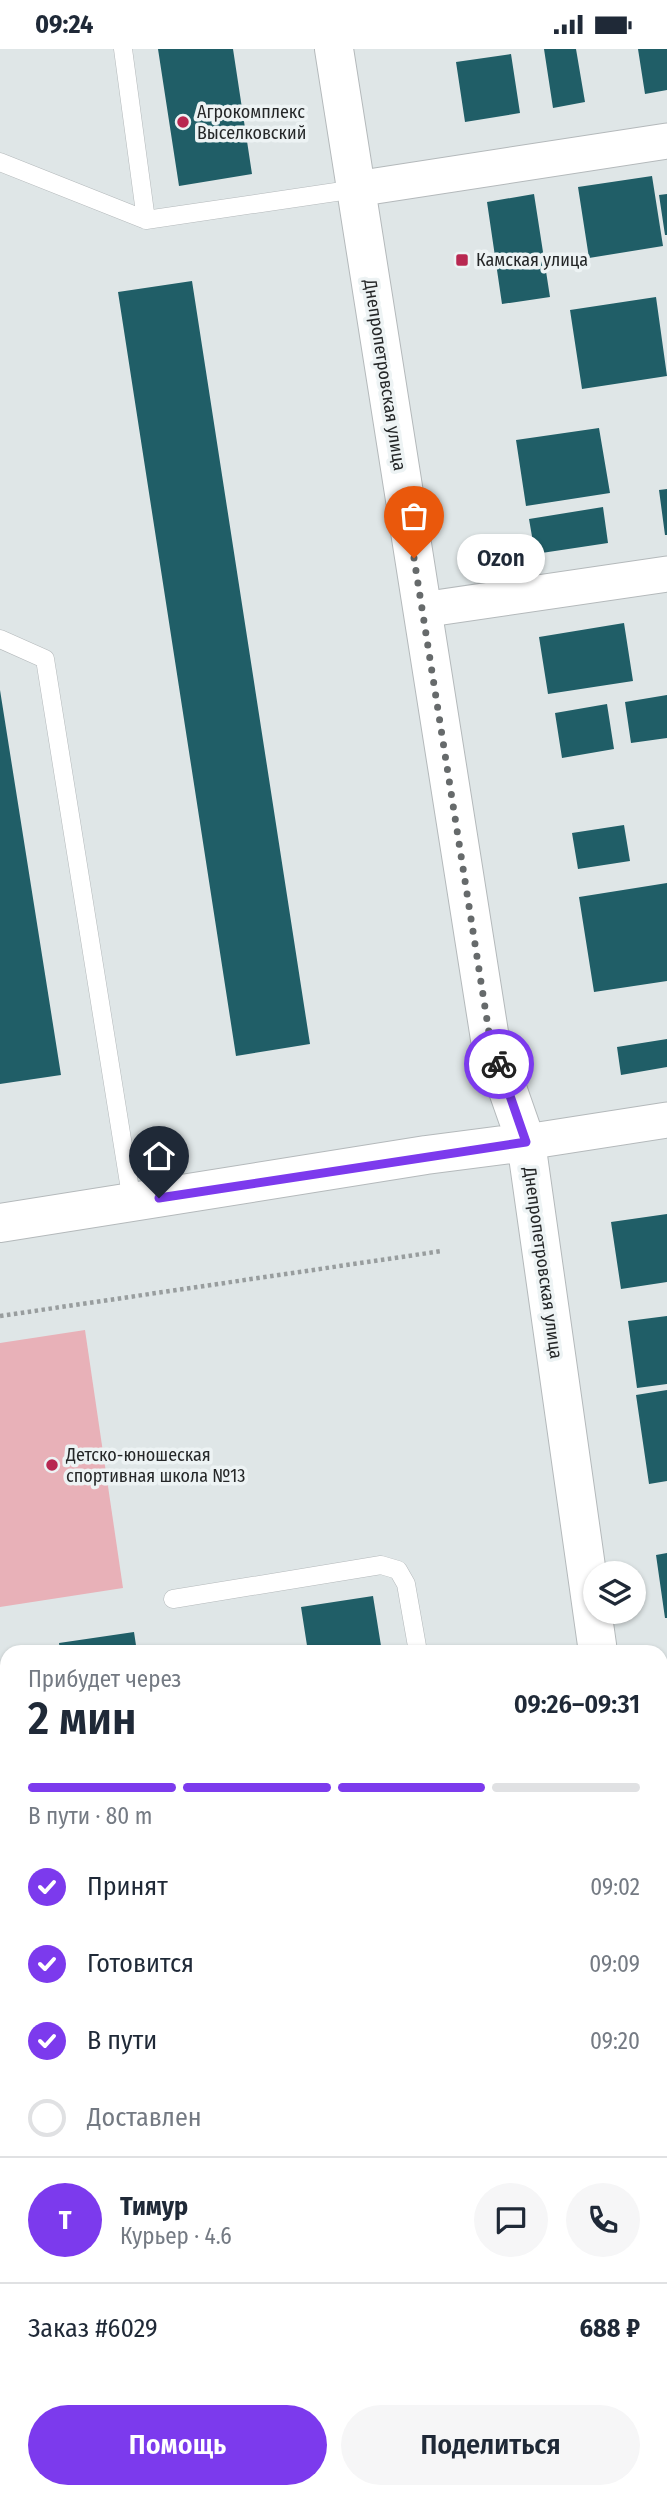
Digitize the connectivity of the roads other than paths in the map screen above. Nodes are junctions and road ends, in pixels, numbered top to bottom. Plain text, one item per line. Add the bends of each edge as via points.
1 (123, 49) edge
2 (334, 49) edge
3 (667, 141) edge
4 (0, 162) edge
5 (356, 190) junction
6 (146, 220) junction
7 (667, 574) edge
8 (422, 610) junction
9 (0, 639) edge
10 (667, 1120) edge
11 (526, 1142) junction
12 (132, 1202) junction
13 (0, 1223) edge
14 (173, 1599) dead end
15 (417, 1645) edge
16 (597, 1645) edge

1 - 6 lane
2 - 5 street, Днепропетровская улица
3 - 5 street
4 - 6 lane
5 - 6 lane
5 - 8 street, Днепропетровская улица
7 - 8 street
8 - 11 street, Днепропетровская улица via 490,1039
9 - 12 lane via 45,659
10 - 11 street
11 - 12 street
11 - 16 street, Днепропетровская улица
12 - 13 street
14 - 15 lane via 382,1565 398,1570 406,1584

